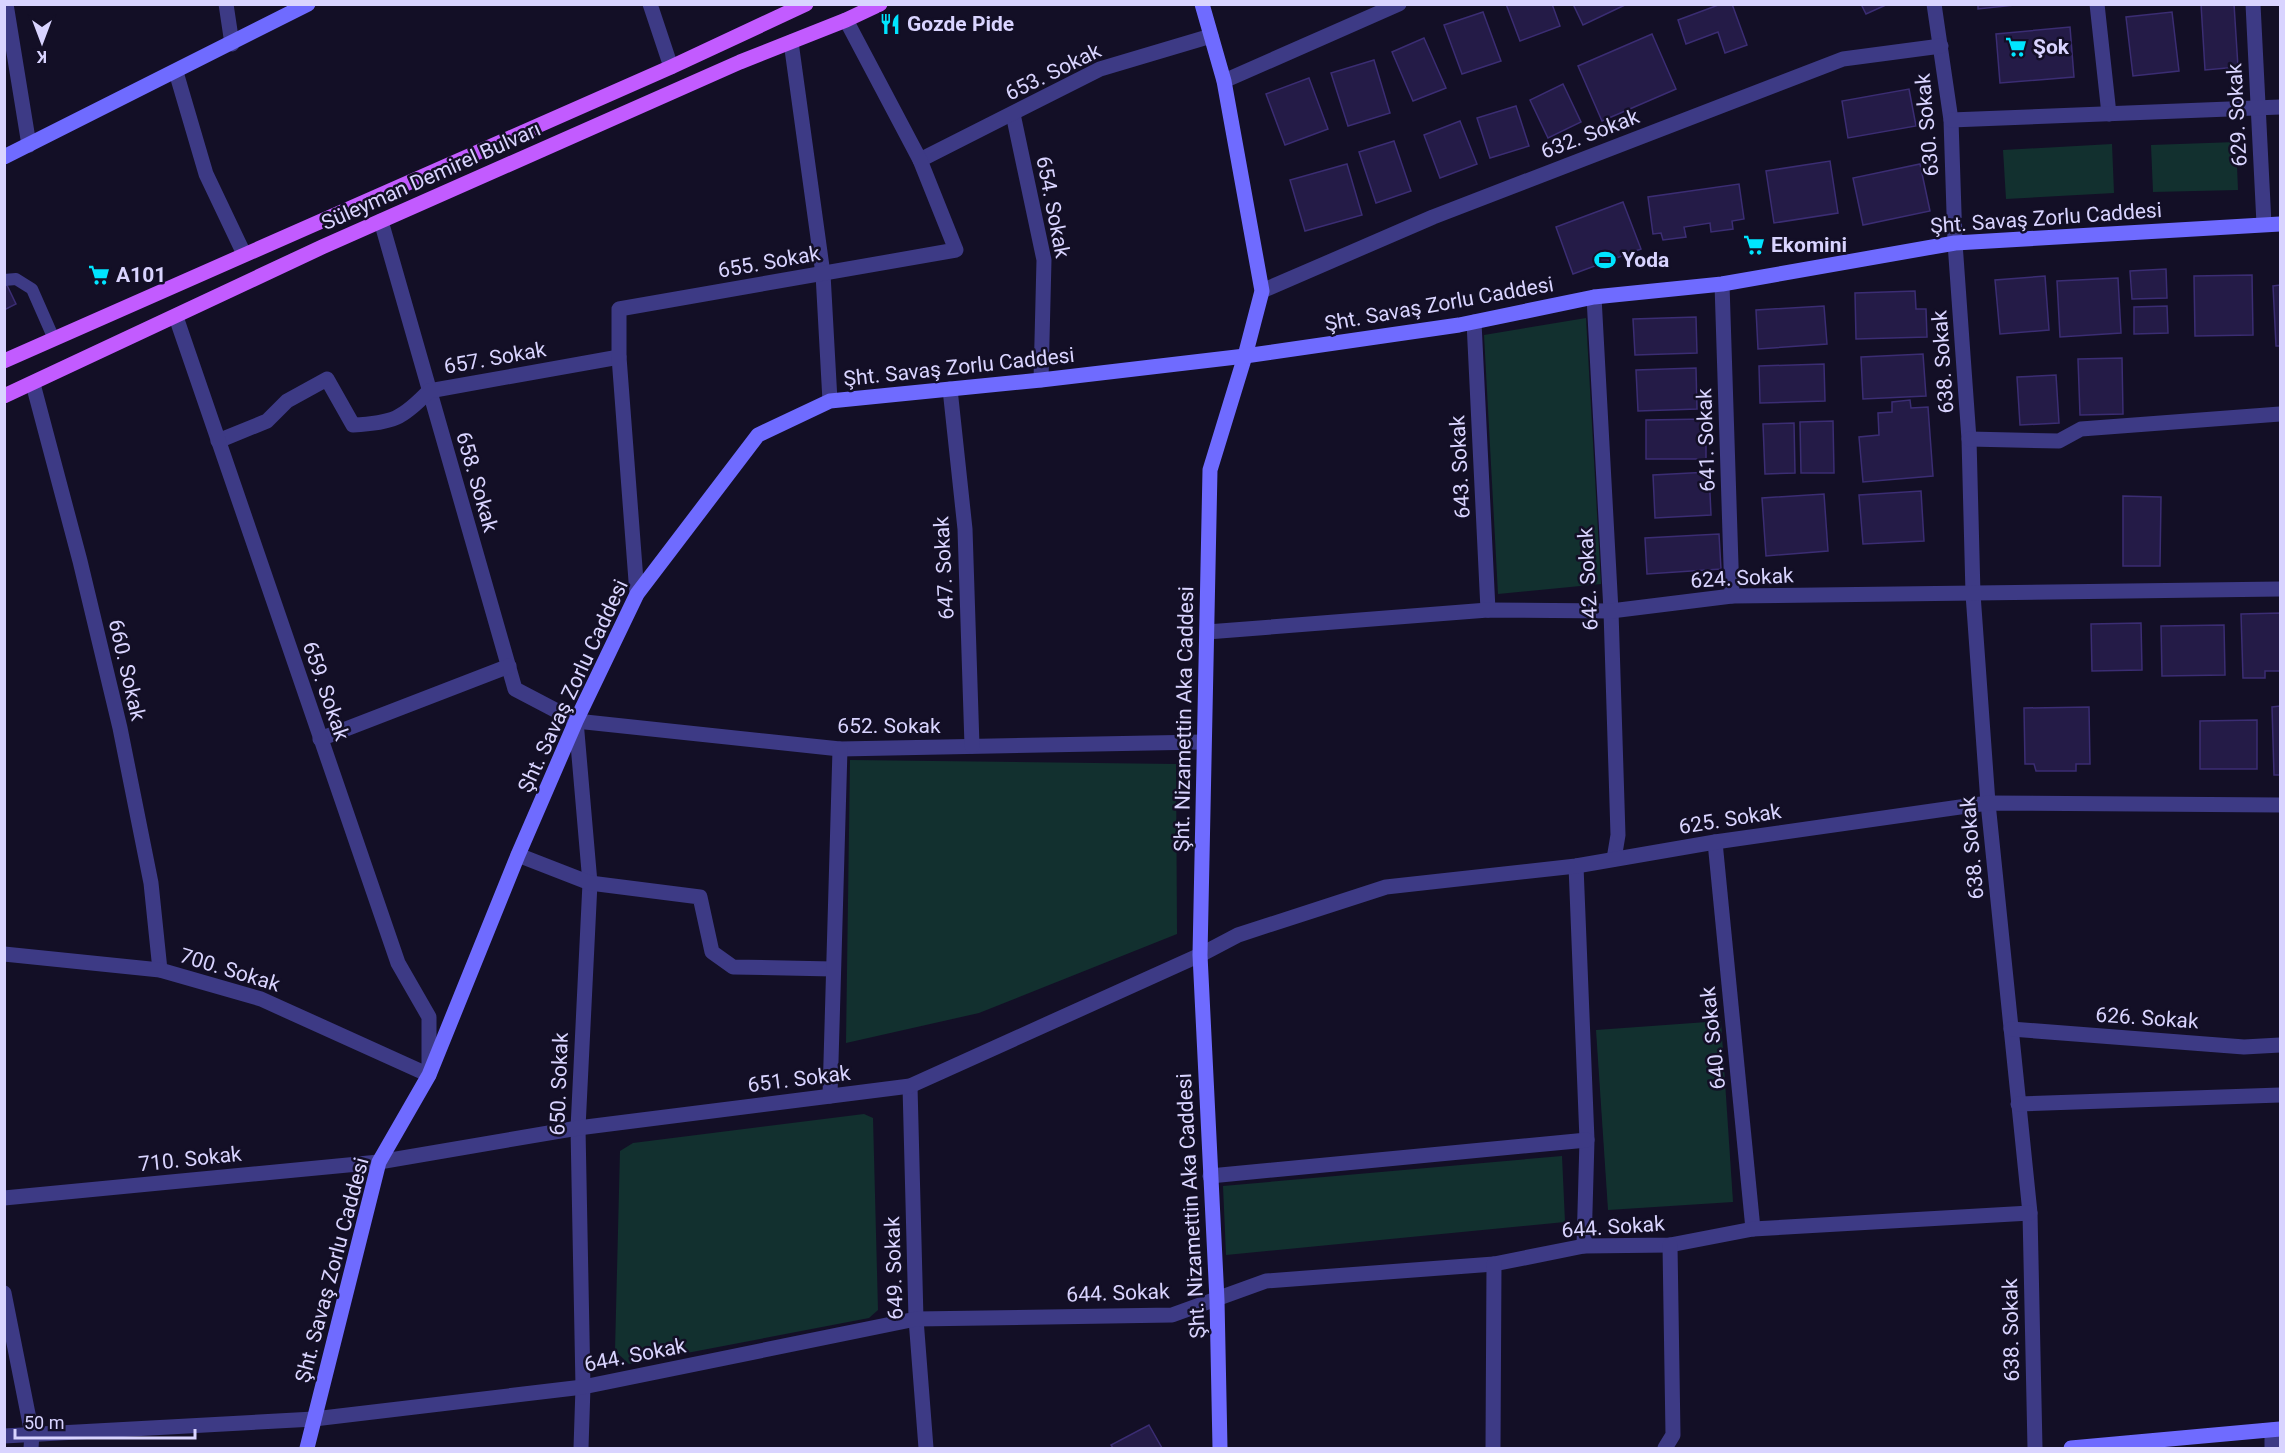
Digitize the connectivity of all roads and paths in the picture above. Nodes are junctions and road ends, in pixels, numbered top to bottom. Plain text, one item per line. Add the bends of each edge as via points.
1 (6, 4) edge
2 (226, 4) edge
3 (308, 4) edge
4 (650, 4) edge
5 (807, 4) edge
6 (880, 4) edge
7 (1202, 4) edge
8 (1399, 4) edge
9 (1934, 4) edge
10 (2097, 4) edge
11 (2253, 4) edge
12 (846, 20) junction
13 (1211, 36) junction
14 (791, 42) junction
15 (232, 44) junction
16 (1941, 46) junction
17 (671, 67) junction
18 (176, 72) junction
19 (1224, 81) junction
20 (2258, 107) junction
21 (2280, 107) edge
22 (1013, 114) junction
23 (2109, 114) junction
24 (1952, 120) junction
25 (29, 145) junction
26 (4, 157) edge
27 (920, 160) junction
28 (381, 221) junction
29 (2264, 224) junction
30 (2280, 224) edge
31 (1955, 243) junction
32 (244, 254) junction
33 (824, 274) junction
34 (4, 280) edge
35 (1722, 284) junction
36 (1262, 291) junction
37 (1594, 297) junction
38 (176, 317) junction
39 (1474, 322) junction
40 (54, 339) junction
41 (1245, 356) junction
42 (619, 357) junction
43 (4, 361) edge
44 (1041, 380) junction
45 (33, 384) junction
46 (950, 389) junction
47 (429, 391) junction
48 (4, 396) edge
49 (830, 401) junction
50 (2280, 414) edge
51 (1970, 439) junction
52 (218, 441) junction
53 (2280, 589) edge
54 (637, 594) junction
55 (1973, 594) junction
56 (1732, 596) junction
57 (1488, 610) junction
58 (1611, 611) junction
59 (1207, 632) junction
60 (509, 666) junction
61 (576, 721) junction
62 (320, 739) junction
63 (1203, 742) junction
64 (972, 746) junction
65 (840, 749) junction
66 (1989, 804) junction
67 (2280, 806) edge
68 (1715, 842) junction
69 (518, 855) junction
70 (1614, 859) junction
71 (1576, 866) junction
72 (590, 883) junction
73 (4, 954) edge
74 (1200, 955) junction
75 (834, 969) junction
76 (160, 970) junction
77 (2011, 1029) junction
78 (2280, 1044) edge
79 (429, 1075) junction
80 (909, 1086) junction
81 (2280, 1095) edge
82 (830, 1096) junction
83 (2018, 1104) junction
84 (578, 1128) junction
85 (1587, 1140) junction
86 (379, 1162) junction
87 (1210, 1176) junction
88 (4, 1198) edge
89 (2030, 1213) junction
90 (1753, 1229) junction
91 (1670, 1245) junction
92 (1584, 1246) junction
93 (1494, 1264) junction
94 (4, 1293) edge
95 (1217, 1300) junction
96 (916, 1319) junction
97 (583, 1388) junction
98 (314, 1419) junction
99 (2276, 1429) edge
100 (4, 1436) edge
101 (31, 1441) edge
102 (308, 1449) edge
103 (581, 1449) edge
104 (926, 1449) edge
105 (1220, 1449) edge
106 (1493, 1449) edge
107 (1665, 1449) edge
108 (2035, 1449) edge
109 (2071, 1449) edge
110 (2272, 1449) edge

1 - 25 street
2 - 15 street
3 - 15 street
4 - 17 street
5 - 17 main road, Süleyman Demirel Bulvarı
6 - 12 main road, Süleyman Demirel Bulvarı
7 - 13 street, Şht. Nizamettin Aka Caddesi
8 - 19 street
9 - 16 street, 630. Sokak
10 - 23 street
11 - 20 street, 629. Sokak
12 - 14 main road, Süleyman Demirel Bulvarı
12 - 27 street, 655. Sokak
13 - 19 street, Şht. Nizamettin Aka Caddesi
13 - 22 street, 653. Sokak via 1100,69
14 - 28 main road, Süleyman Demirel Bulvarı
14 - 33 street
15 - 18 street
16 - 24 street, 630. Sokak
16 - 36 street, 632. Sokak via 1843,59 1433,217
17 - 32 main road, Süleyman Demirel Bulvarı
18 - 25 street
18 - 32 street via 206,174
19 - 36 street, Şht. Nizamettin Aka Caddesi
20 - 21 street
20 - 23 street
20 - 29 street, 629. Sokak
22 - 27 street, 653. Sokak
22 - 44 street, 654. Sokak via 1044,260
23 - 24 street
24 - 31 street, 630. Sokak
25 - 26 street
27 - 33 street, 655. Sokak via 956,250
28 - 38 main road, Süleyman Demirel Bulvarı
28 - 47 street, 658. Sokak
29 - 30 street, Şht. Savaş Zorlu Caddesi
29 - 31 street, Şht. Savaş Zorlu Caddesi
31 - 35 street, Şht. Savaş Zorlu Caddesi
31 - 51 street, 638. Sokak
32 - 40 main road, Süleyman Demirel Bulvarı
33 - 42 street, 655. Sokak via 619,309
33 - 49 street
34 - 40 lane via 16,279 32,289
35 - 37 street, Şht. Savaş Zorlu Caddesi
35 - 56 street, 641. Sokak
36 - 41 street, Şht. Nizamettin Aka Caddesi
37 - 39 street, Şht. Savaş Zorlu Caddesi
37 - 58 street, 642. Sokak
38 - 45 main road, Süleyman Demirel Bulvarı
38 - 52 street, 659. Sokak
39 - 41 street, Şht. Savaş Zorlu Caddesi
39 - 57 street, 643. Sokak
40 - 43 main road, Süleyman Demirel Bulvarı
41 - 44 street, Şht. Savaş Zorlu Caddesi
41 - 59 street, Şht. Nizamettin Aka Caddesi via 1210,470
42 - 47 street, 657. Sokak
42 - 54 street, 655. Sokak
44 - 46 street, Şht. Savaş Zorlu Caddesi
45 - 48 main road, Süleyman Demirel Bulvarı
45 - 76 street, 660. Sokak via 120,728 151,883
46 - 49 street, Şht. Savaş Zorlu Caddesi
46 - 64 street, 647. Sokak via 965,529
47 - 52 street, 657. Sokak via 407,414 378,424 353,425 327,379 287,400 267,421
47 - 60 street, 658. Sokak
49 - 54 street, Şht. Savaş Zorlu Caddesi via 758,435
50 - 51 street via 2081,429 2059,441
51 - 55 street, 638. Sokak
52 - 62 street, 659. Sokak
53 - 55 street, 624. Sokak
54 - 61 street, Şht. Savaş Zorlu Caddesi
55 - 56 street, 624. Sokak
55 - 66 street, 638. Sokak
56 - 58 street, 624. Sokak
57 - 58 street, 624. Sokak
57 - 59 street, 624. Sokak
58 - 70 street, 642. Sokak via 1618,835
59 - 63 street, Şht. Nizamettin Aka Caddesi
60 - 61 street, 658. Sokak via 516,689
60 - 62 street
61 - 65 street, 652. Sokak
61 - 69 street, Şht. Savaş Zorlu Caddesi
61 - 72 street, 650. Sokak
62 - 79 street, 659. Sokak via 398,963 429,1017
63 - 64 street, 652. Sokak
63 - 74 street, Şht. Nizamettin Aka Caddesi
64 - 65 street, 652. Sokak
65 - 75 street
66 - 67 street, 625. Sokak
66 - 68 street, 625. Sokak
66 - 77 street, 638. Sokak
68 - 70 street, 625. Sokak
68 - 90 street, 640. Sokak
69 - 72 street
69 - 79 street, Şht. Savaş Zorlu Caddesi
70 - 71 street, 625. Sokak
71 - 74 street, 625. Sokak via 1386,887 1238,935
71 - 85 street
72 - 75 street via 700,897 712,952 733,967
72 - 84 street, 650. Sokak
73 - 76 street, 700. Sokak
74 - 80 street, 651. Sokak
74 - 87 street, Şht. Nizamettin Aka Caddesi
75 - 82 street
76 - 79 street, 700. Sokak via 261,999
77 - 78 street, 626. Sokak via 2244,1047
77 - 83 street, 638. Sokak
79 - 86 street, Şht. Savaş Zorlu Caddesi
80 - 82 street, 651. Sokak
80 - 96 street, 649. Sokak
81 - 83 street
82 - 84 street, 651. Sokak
83 - 89 street, 638. Sokak
84 - 86 street, 651. Sokak
84 - 97 street, 650. Sokak
85 - 87 street
85 - 92 street
86 - 88 street, 710. Sokak
86 - 98 street, Şht. Savaş Zorlu Caddesi
87 - 95 street, Şht. Nizamettin Aka Caddesi
89 - 90 street, 644. Sokak
89 - 108 street, 638. Sokak
90 - 91 street, 644. Sokak
91 - 92 street, 644. Sokak
91 - 107 street via 1673,1436
92 - 93 street, 644. Sokak
93 - 95 street, 644. Sokak via 1266,1281
93 - 106 street
94 - 101 street
95 - 96 street, 644. Sokak via 1172,1315
95 - 105 street, Şht. Nizamettin Aka Caddesi
96 - 97 street, 644. Sokak
96 - 104 street, 649. Sokak
97 - 98 street, 644. Sokak
97 - 103 street, 650. Sokak
98 - 101 street, 644. Sokak
98 - 102 street, Şht. Savaş Zorlu Caddesi
99 - 109 street
99 - 110 street
100 - 101 street, 644. Sokak

